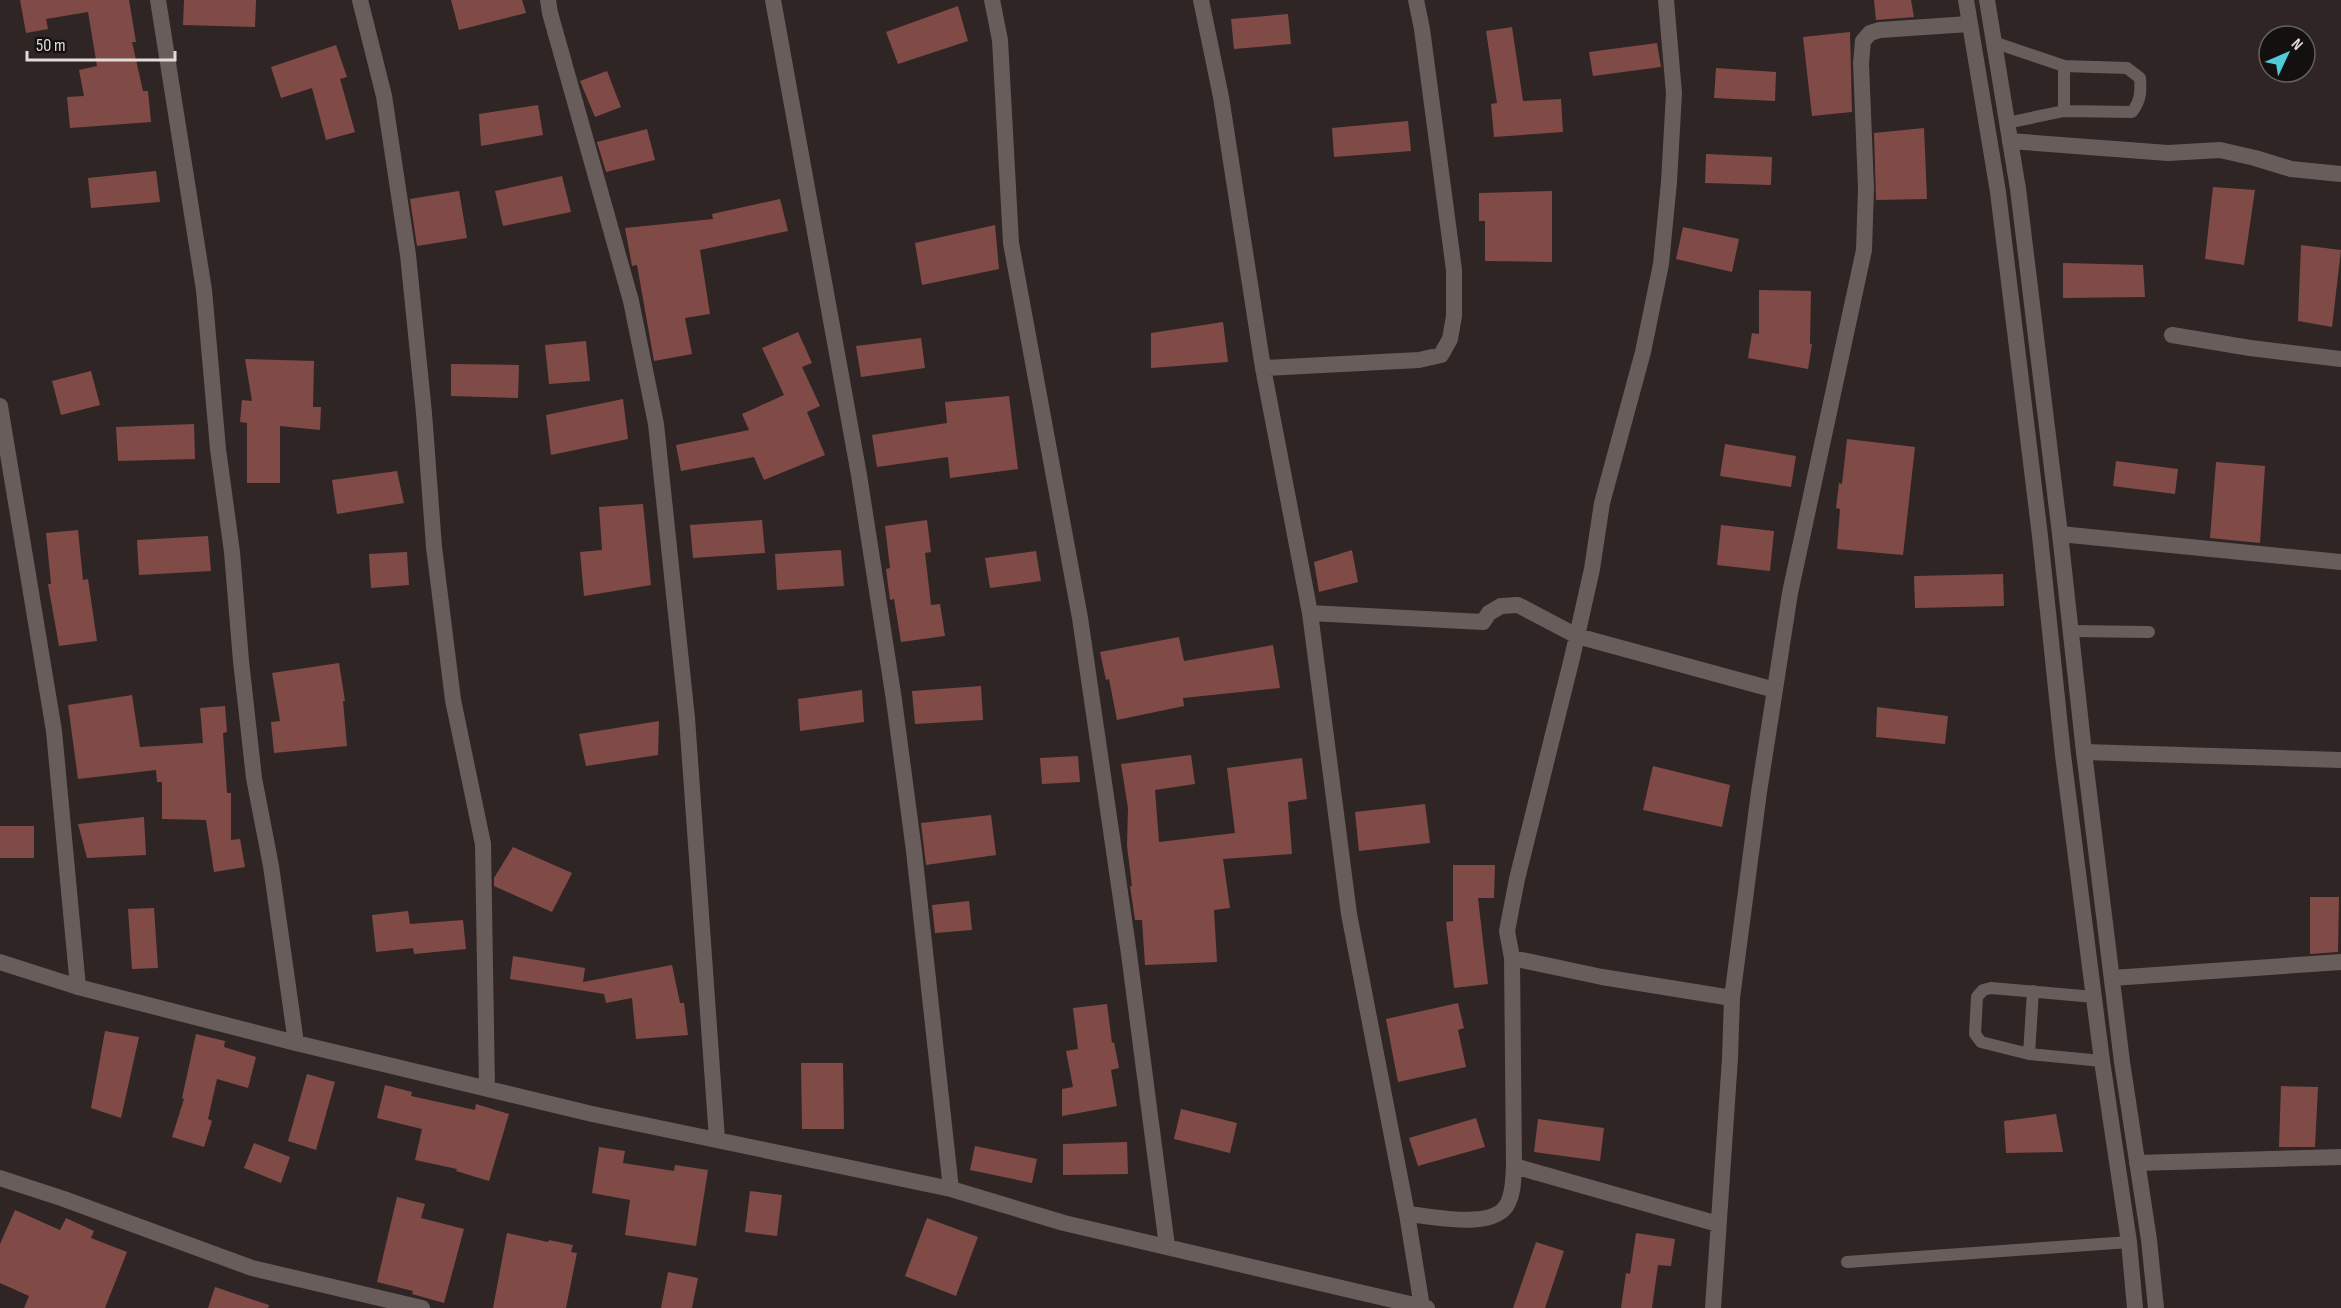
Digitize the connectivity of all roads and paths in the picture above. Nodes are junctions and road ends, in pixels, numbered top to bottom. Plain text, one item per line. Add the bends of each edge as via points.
1 (158, 0) edge
2 (360, 0) edge
3 (548, 0) edge
4 (773, 0) edge
5 (992, 0) edge
6 (1201, 0) edge
7 (1416, 0) edge
8 (1666, 0) edge
9 (1966, 0) edge
10 (1987, 0) edge
11 (1969, 24) junction
12 (1993, 42) junction
13 (2064, 66) junction
14 (2064, 111) junction
15 (2007, 123) junction
16 (2010, 141) junction
17 (2341, 174) edge
18 (2172, 335) dead end
19 (2341, 359) edge
20 (1263, 368) junction
21 (0, 406) edge
22 (2060, 534) junction
23 (2341, 561) edge
24 (1310, 613) junction
25 (2071, 631) junction
26 (2149, 632) dead end
27 (1577, 636) junction
28 (1775, 690) junction
29 (2084, 753) junction
30 (2341, 760) edge
31 (1512, 958) junction
32 (0, 962) edge
33 (2341, 962) edge
34 (2112, 978) junction
35 (78, 987) junction
36 (2032, 991) junction
37 (2094, 997) junction
38 (1732, 998) junction
39 (296, 1043) junction
40 (2029, 1054) junction
41 (2102, 1061) junction
42 (487, 1088) junction
43 (717, 1139) junction
44 (2341, 1157) edge
45 (2137, 1163) junction
46 (1514, 1166) junction
47 (0, 1178) edge
48 (951, 1189) junction
49 (1407, 1214) junction
50 (1718, 1224) junction
51 (2129, 1242) junction
52 (1167, 1246) junction
53 (1847, 1262) dead end
54 (1424, 1307) edge
55 (422, 1308) edge
56 (1713, 1308) edge
57 (2135, 1308) edge
58 (2156, 1308) edge

1 - 39 street via 204,290 254,778 271,866
2 - 42 street via 384,96 408,255 434,547 452,688 483,844
3 - 43 street via 631,301 656,424 687,718
4 - 48 street via 859,475 894,699
5 - 52 street via 1000,40 1011,243 1080,618
6 - 20 street via 1221,98
7 - 20 street via 1455,270 1450,339 1441,356 1419,360
8 - 27 street via 1674,93 1661,264 1643,352 1602,503
9 - 11 street
10 - 12 street
11 - 28 street via 1880,30 1863,41 1864,250 1790,593
11 - 37 street via 1998,192
12 - 13 lane
12 - 15 street
13 - 14 lane
13 - 14 lane via 2127,68 2140,78 2141,93 2132,112
14 - 15 lane
15 - 16 street
16 - 17 street via 2168,153 2220,150 2291,169
16 - 22 street
18 - 19 street
20 - 24 street
21 - 35 street via 54,731
22 - 23 street
22 - 25 street
24 - 27 street via 1483,621 1501,606 1518,605
24 - 49 street via 1349,914
25 - 26 lane
25 - 29 street
27 - 28 street
27 - 31 street via 1517,879 1507,931
28 - 38 street
29 - 30 street
29 - 34 street
31 - 38 street
31 - 46 street
32 - 35 street
33 - 34 street
34 - 45 street
35 - 39 street
36 - 37 lane
36 - 40 lane
36 - 40 lane via 1983,990 1977,997 1975,1025 1981,1042
37 - 41 street
38 - 50 street
39 - 42 street
40 - 41 lane
41 - 51 street
42 - 43 street
43 - 48 street
44 - 45 street
45 - 58 street
46 - 49 street via 1512,1191 1507,1205 1497,1215 1482,1220
46 - 50 street
47 - 55 street via 252,1268
48 - 52 street via 1064,1223
49 - 54 street
50 - 56 street
51 - 53 lane
51 - 57 street
52 - 54 street

